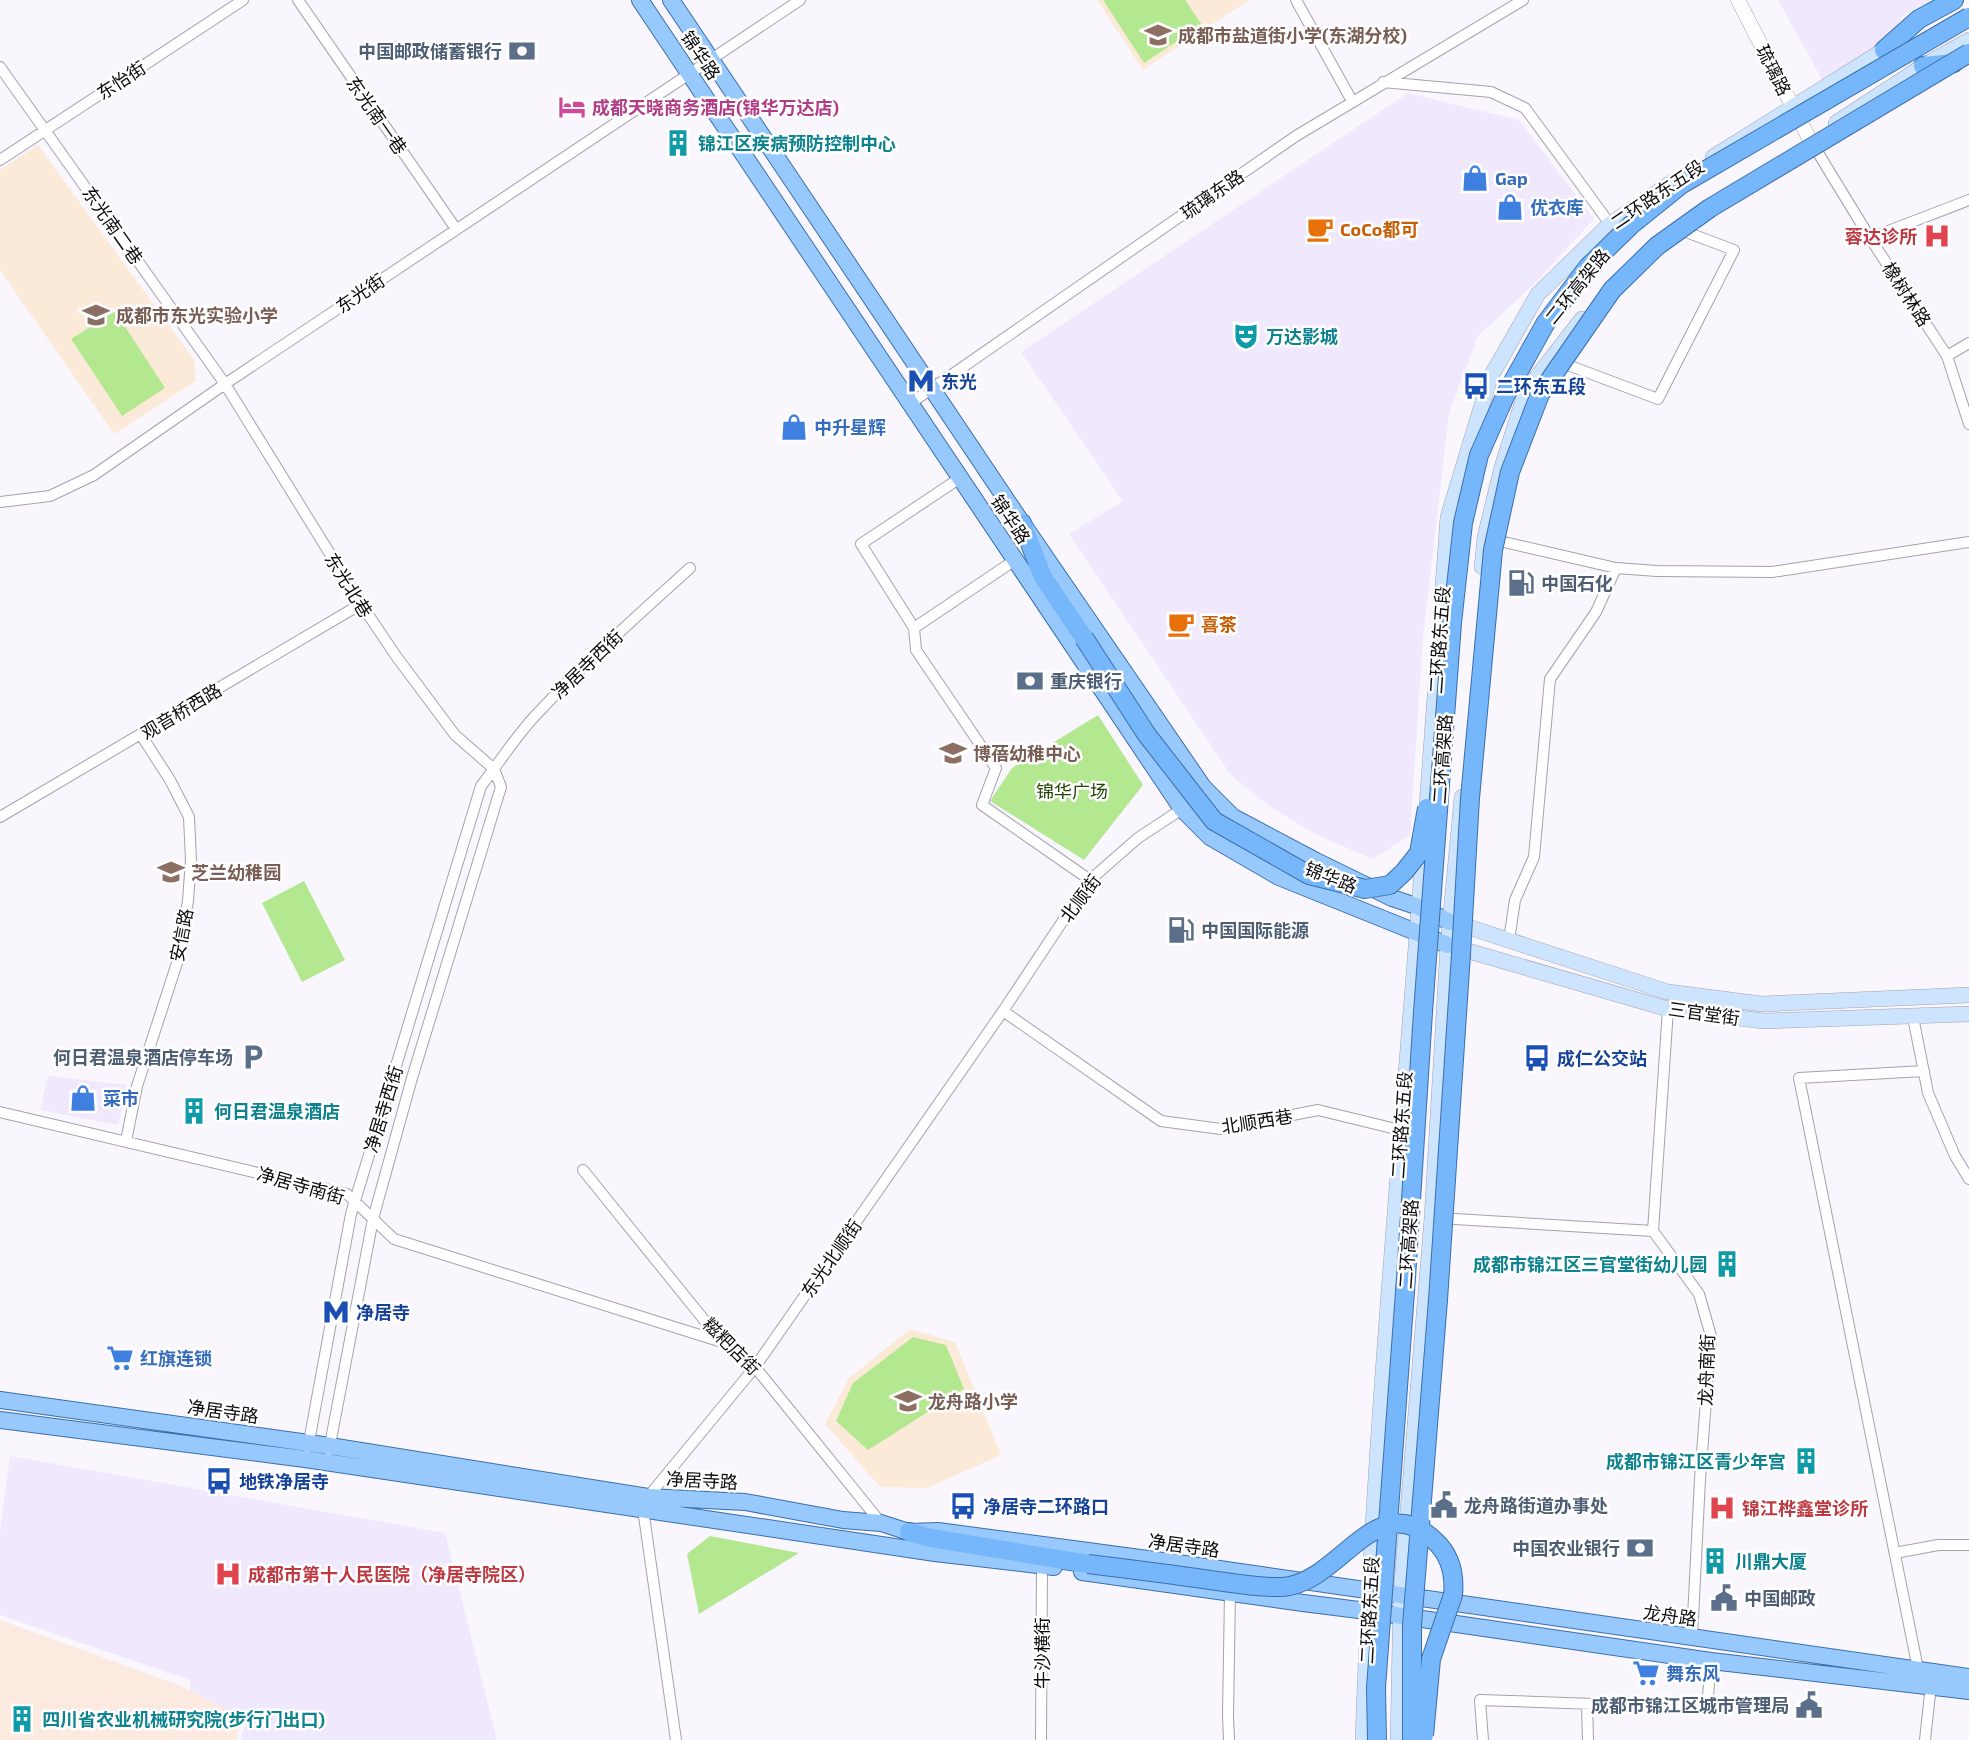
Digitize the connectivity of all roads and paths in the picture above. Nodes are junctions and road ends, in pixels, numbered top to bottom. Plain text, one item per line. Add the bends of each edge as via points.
1 (243, 0) edge
2 (297, 0) edge
3 (640, 0) edge
4 (671, 0) edge
5 (800, 0) edge
6 (1296, 0) edge
7 (1523, 0) edge
8 (1738, 0) edge
9 (1954, 0) edge
10 (1969, 9) edge
11 (1969, 17) edge
12 (1969, 40) edge
13 (1884, 50) junction
14 (1969, 53) edge
15 (711, 59) junction
16 (1969, 62) edge
17 (1923, 66) junction
18 (0, 67) edge
19 (690, 74) junction
20 (1383, 82) junction
21 (1352, 101) junction
22 (1792, 106) junction
23 (46, 129) junction
24 (1810, 140) junction
25 (0, 160) edge
26 (1969, 200) edge
27 (1610, 224) junction
28 (1672, 226) junction
29 (456, 229) junction
30 (1870, 238) junction
31 (1969, 343) edge
32 (1947, 356) junction
33 (1551, 358) junction
34 (225, 384) junction
35 (932, 388) junction
36 (911, 403) junction
37 (1969, 424) edge
38 (957, 480) dead end
39 (0, 502) edge
40 (1022, 523) junction
41 (1485, 537) junction
42 (1969, 542) edge
43 (1016, 560) junction
44 (690, 568) dead end
45 (1616, 568) junction
46 (361, 604) junction
47 (1452, 623) junction
48 (914, 628) junction
49 (141, 735) junction
50 (494, 769) junction
51 (1182, 809) junction
52 (0, 817) edge
53 (1090, 880) junction
54 (1419, 907) junction
55 (1450, 921) junction
56 (1418, 932) junction
57 (1509, 940) junction
58 (1448, 945) junction
59 (1969, 995) edge
60 (1668, 1009) junction
61 (1003, 1011) junction
62 (1969, 1014) edge
63 (1913, 1017) junction
64 (1924, 1071) junction
65 (0, 1112) edge
66 (1400, 1130) junction
67 (126, 1141) junction
68 (583, 1170) dead end
69 (1969, 1179) edge
70 (354, 1202) junction
71 (1432, 1218) junction
72 (373, 1219) junction
73 (1653, 1231) junction
74 (722, 1342) junction
75 (755, 1367) junction
76 (0, 1400) edge
77 (0, 1420) edge
78 (307, 1451) junction
79 (328, 1454) junction
80 (646, 1503) junction
81 (881, 1523) junction
82 (909, 1532) junction
83 (1969, 1545) edge
84 (1895, 1553) junction
85 (1042, 1565) junction
86 (1370, 1592) junction
87 (1230, 1593) junction
88 (1401, 1595) junction
89 (1367, 1611) junction
90 (1400, 1615) junction
91 (1692, 1638) junction
92 (1711, 1660) junction
93 (1918, 1669) junction
94 (1969, 1677) edge
95 (1931, 1685) junction
96 (1969, 1691) edge
97 (1587, 1704) junction
98 (676, 1740) edge
99 (1041, 1740) edge
100 (1229, 1740) edge
101 (1363, 1740) edge
102 (1377, 1740) edge
103 (1398, 1740) edge
104 (1413, 1740) edge
105 (1424, 1740) edge
106 (1483, 1740) edge
107 (1588, 1740) edge
108 (1925, 1740) edge

1 - 23 street, 东怡街
2 - 29 street, 东光南一巷
3 - 19 main road, 锦华路
4 - 15 main road, 锦华路
5 - 15 street, 东光街
6 - 21 street
7 - 20 street, 琉璃东路
8 - 22 street, 琉璃路
9 - 13 highway via 1919,19
10 - 13 main road, 二环路东五段 via 1915,42
11 - 47 highway, 二环高架路, bridge via 1682,184 1631,225 1588,267 1545,324 1506,394 1479,455 1463,523
12 - 17 main road, 二环路东五段
13 - 22 main road, 二环路东五段
14 - 104 highway, 二环高架路, bridge via 1710,208 1657,246 1612,290 1540,394 1510,472 1493,550 1470,798 1438,1300 1412,1625
15 - 19 street, 东光街
15 - 35 main road, 锦华路
16 - 17 highway
17 - 24 main road, 二环路东五段
18 - 23 street, 东光南二巷
19 - 29 street, 东光街
19 - 36 main road, 锦华路
20 - 21 street, 琉璃东路
20 - 27 street via 1491,92 1525,108
21 - 35 street, 琉璃东路 via 1286,142
22 - 24 street, 琉璃路
22 - 27 main road, 二环路东五段
23 - 25 street, 东怡街
23 - 34 street, 东光南二巷
24 - 28 main road, 二环路东五段
24 - 30 street, 橡树林路
26 - 30 street
27 - 54 main road, 二环路东五段 via 1538,294 1490,378 1448,517
28 - 33 main road, 二环路东五段 via 1619,270
28 - 33 street via 1734,250 1658,399
29 - 34 street, 东光街
30 - 32 street, 橡树林路
31 - 32 street
32 - 37 street, 橡树林路
33 - 41 main road, 二环路东五段 via 1526,391
34 - 39 street, 东光街 via 94,475 51,496
34 - 46 street, 东光北巷
35 - 36 street, 琉璃东路
35 - 40 main road, 锦华路
36 - 43 main road, 锦华路
38 - 48 street via 861,544
40 - 47 highway, bridge via 1043,577 1147,735 1214,821 1309,875 1365,889 1389,885 1419,853 1426,822 1439,673
40 - 54 main road, 锦华路 via 1203,787 1233,817 1373,889
41 - 45 street
41 - 55 main road, 二环路东五段
42 - 45 street via 1772,572
43 - 48 street
43 - 51 main road, 锦华路
44 - 50 street, 净居寺西街 via 534,716
45 - 57 street via 1596,612 1550,679 1534,857 1515,900
46 - 49 street, 观音桥西路
46 - 50 street, 东光北巷 via 455,735
47 - 102 highway, 二环高架路, bridge via 1376,1688
48 - 53 street via 916,650 996,768 982,805
49 - 52 street, 观音桥西路
49 - 67 street, 安信路 via 189,817 191,860 177,963 137,1086
50 - 70 street, 净居寺西街 via 481,786
50 - 72 street, 净居寺西街 via 501,787
51 - 53 street, 北顺街 via 1138,838
51 - 56 main road, 锦华路 via 1210,837 1279,877
53 - 61 street, 北顺街
54 - 55 main road, 锦华路
54 - 56 main road, 二环路东五段
55 - 57 main road, 三官堂街
55 - 58 main road, 二环路东五段
56 - 58 main road, 锦华路
56 - 66 main road, 二环路东五段
57 - 59 main road, 三官堂街 via 1668,992 1762,1004
58 - 60 main road, 三官堂街
58 - 71 main road, 二环路东五段
60 - 63 main road, 三官堂街 via 1763,1021
60 - 73 street
61 - 66 street, 北顺西巷 via 1161,1121 1221,1129 1318,1110
61 - 75 street, 东光北顺街
62 - 63 main road, 三官堂街
63 - 64 street
64 - 69 street via 1928,1093
64 - 84 street via 1799,1078
65 - 67 street, 净居寺南街
66 - 86 main road, 二环路东五段
67 - 70 street, 净居寺南街 via 347,1194
68 - 74 street, 糍粑店街
70 - 72 street, 净居寺南街
70 - 78 street, 净居寺西街
71 - 73 street
71 - 88 main road, 二环路东五段
72 - 74 street, 净居寺南街 via 394,1239
72 - 79 street, 净居寺西街
73 - 91 street, 龙舟南街 via 1699,1294 1711,1336
74 - 75 street, 糍粑店街
75 - 80 street, 东光北顺街
75 - 81 street, 糍粑店街
76 - 78 main road, 净居寺路
77 - 78 main road, 净居寺路
78 - 79 main road, 净居寺路
79 - 80 main road, 净居寺路
80 - 81 main road, 净居寺路 via 745,1502
80 - 85 main road, 净居寺路 via 934,1553
80 - 98 street
81 - 82 main road, 净居寺路
82 - 86 main road, 净居寺路 via 938,1531
82 - 105 highway, bridge via 1088,1564 1283,1587 1317,1575 1378,1528 1396,1524 1417,1527 1440,1546 1450,1564 1454,1584 1431,1659
83 - 84 street via 1938,1545
84 - 93 street
85 - 87 main road, 净居寺路
85 - 99 street, 牛沙横街
86 - 88 main road, 净居寺路
86 - 89 main road, 二环路东五段
87 - 89 main road, 净居寺路
87 - 100 street
88 - 90 main road, 二环路东五段
88 - 91 main road, 龙舟路
89 - 90 main road, 净居寺路
89 - 101 main road, 二环路东五段
90 - 92 main road, 净居寺路
90 - 103 main road, 二环路东五段
91 - 93 main road, 龙舟路
92 - 95 main road, 净居寺路
92 - 97 street via 1707,1708
93 - 94 main road, 龙舟路
95 - 96 main road, 净居寺路
95 - 108 street
97 - 106 street via 1480,1700
97 - 107 street

